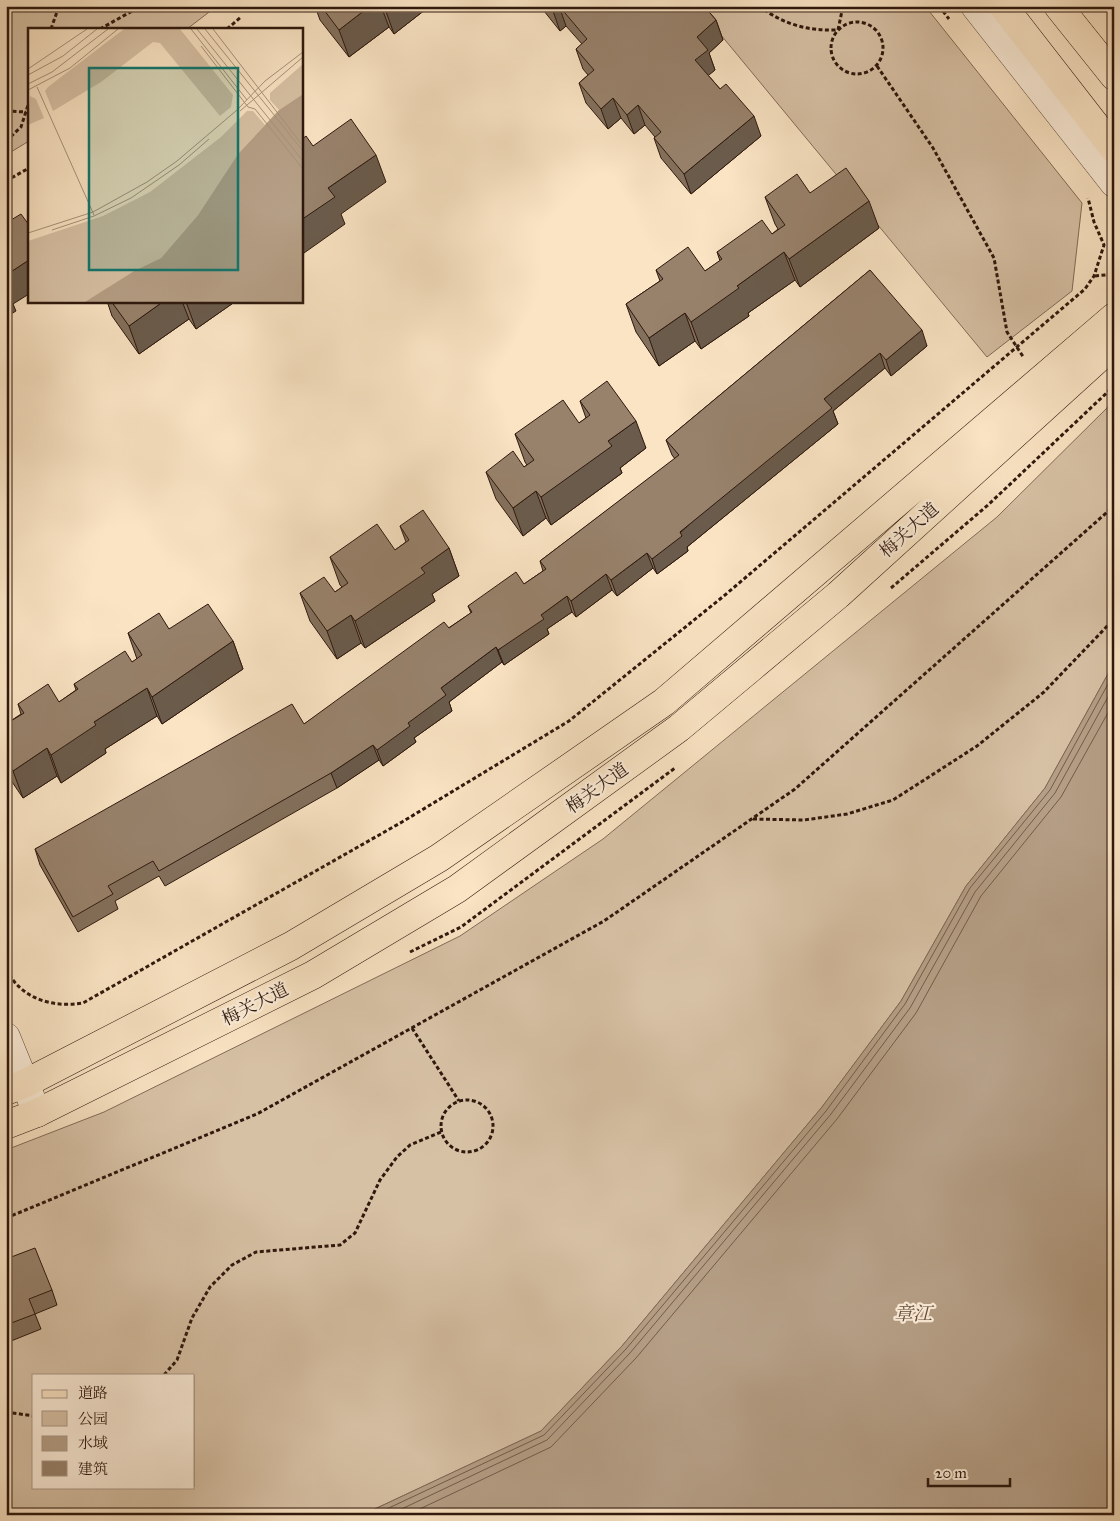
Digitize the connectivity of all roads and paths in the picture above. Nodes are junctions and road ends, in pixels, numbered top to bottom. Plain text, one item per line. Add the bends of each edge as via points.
1 (59, 6) edge
2 (141, 6) edge
3 (759, 6) edge
4 (843, 6) edge
5 (939, 6) edge
6 (975, 6) edge
7 (1003, 6) edge
8 (1058, 6) edge
9 (242, 17) dead end
10 (951, 22) dead end
11 (52, 28) edge
12 (102, 28) edge
13 (227, 28) edge
14 (838, 30) junction
15 (877, 66) junction
16 (1114, 76) edge
17 (28, 105) edge
18 (6, 111) edge
19 (26, 112) junction
20 (6, 141) edge
21 (1112, 149) edge
22 (28, 169) edge
23 (6, 181) edge
24 (1114, 183) edge
25 (1084, 190) dead end
26 (1114, 274) edge
27 (1094, 276) junction
28 (1114, 317) edge
29 (1114, 344) edge
30 (1018, 347) junction
31 (1038, 382) junction
32 (1114, 506) edge
33 (1114, 619) edge
34 (752, 819) junction
35 (6, 969) edge
36 (412, 1028) junction
37 (6, 1038) edge
38 (16, 1087) edge
39 (459, 1100) junction
40 (37, 1113) junction
41 (6, 1125) edge
42 (441, 1132) junction
43 (6, 1218) edge
44 (165, 1374) edge
45 (6, 1412) edge
46 (32, 1416) edge

1 - 11 path
2 - 12 path
3 - 14 path via 786,23 803,28
4 - 14 path
5 - 10 path
6 - 24 street
7 - 21 main road
8 - 16 main road
9 - 13 path
14 - 15 path via 831,49 838,66 846,72 863,74
14 - 15 path via 846,24 858,22 878,31 884,52
15 - 30 path via 933,148 994,258 1007,332
17 - 19 path
18 - 19 path
19 - 20 path via 21,127
22 - 23 path
25 - 27 path via 1104,245
26 - 27 path
27 - 30 path via 1074,300
28 - 31 main road, 梅关大道
29 - 40 main road, 梅关大道 via 838,595 686,721 457,889 313,975
30 - 31 path
30 - 35 path via 726,595 569,721 402,822 83,1003 41,1001 18,986
31 - 38 main road, 梅关大道 via 664,702 439,858 291,946
32 - 34 path via 795,789
33 - 34 path via 1044,692 978,746 893,800 847,814 804,820
34 - 36 path via 604,921
36 - 39 path
36 - 43 path via 257,1114
37 - 38 street
38 - 40 street
39 - 42 path via 444,1112
39 - 42 path via 480,1102 488,1109 494,1130 490,1140 482,1148 462,1152 445,1140
40 - 41 main road, 梅关大道
42 - 44 path via 410,1145 397,1158 380,1180 355,1233 340,1245 256,1252 232,1266 210,1288 192,1318 177,1360
45 - 46 path

